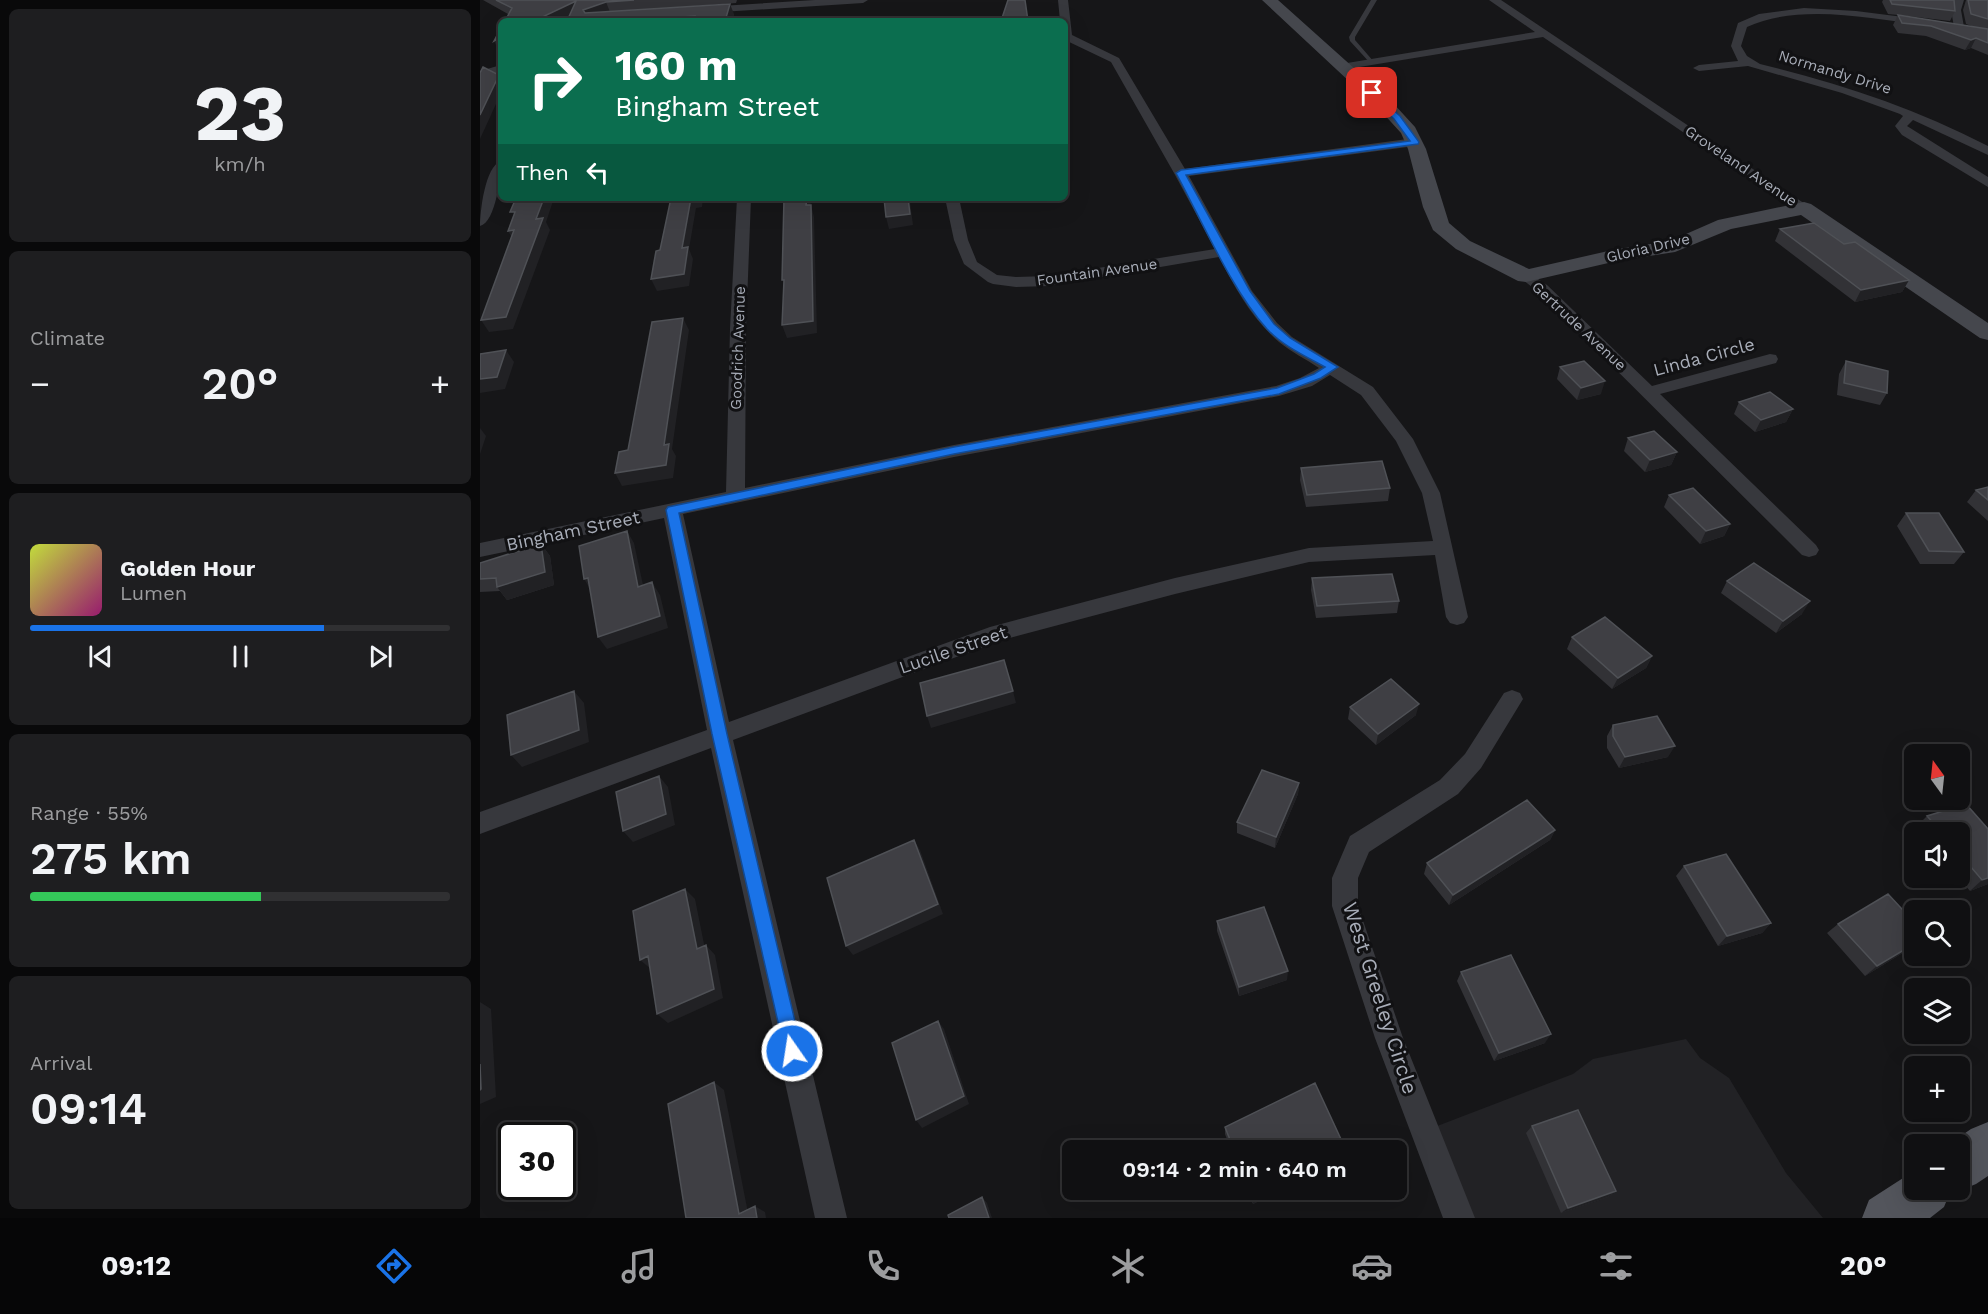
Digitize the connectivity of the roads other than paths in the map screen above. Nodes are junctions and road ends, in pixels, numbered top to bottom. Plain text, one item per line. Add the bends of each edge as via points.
1 (863, 0) edge
2 (1064, 0) edge
3 (1269, 0) edge
4 (1374, 0) edge
5 (1494, 0) edge
6 (1959, 0) edge
7 (780, 5) junction
8 (695, 11) edge
9 (767, 18) dead end
10 (1065, 18) edge
11 (1959, 27) junction
12 (1974, 32) edge
13 (1544, 34) junction
14 (1070, 44) edge
15 (1371, 62) junction
16 (1748, 63) junction
17 (1341, 66) junction
18 (1699, 68) dead end
19 (498, 69) edge
20 (480, 75) edge
21 (1912, 115) junction
22 (1415, 142) junction
23 (1988, 151) edge
24 (498, 173) edge
25 (1181, 173) junction
26 (1988, 183) edge
27 (744, 201) edge
28 (953, 201) edge
29 (1803, 208) junction
30 (480, 222) edge
31 (1224, 252) junction
32 (1526, 276) junction
33 (1988, 333) edge
34 (1770, 359) dead end
35 (1332, 367) junction
36 (1648, 392) junction
37 (735, 497) junction
38 (672, 510) junction
39 (1444, 547) junction
40 (480, 550) edge
41 (1809, 550) dead end
42 (1457, 617) dead end
43 (1512, 699) dead end
44 (720, 734) junction
45 (480, 823) edge
46 (1988, 1146) edge
47 (1970, 1159) edge
48 (1913, 1200) edge
49 (831, 1218) edge
50 (1459, 1218) edge
51 (1887, 1218) edge

1 - 7 street
2 - 10 street
3 - 17 street, Gertrude Avenue
4 - 15 lane via 1352,37
5 - 13 street, Groveland Avenue
6 - 11 street
7 - 8 street
7 - 9 street
11 - 12 street
11 - 16 street via 1805,10 1759,16 1742,25 1735,42 1737,51
13 - 15 street
13 - 29 street, Groveland Avenue
14 - 25 street via 1115,60
15 - 17 street
16 - 18 street
16 - 21 street, Normandy Drive via 1850,91
17 - 22 street, Gertrude Avenue via 1387,107
19 - 20 street
21 - 23 street, Normandy Drive
21 - 26 street via 1901,126 1906,132
22 - 25 street
22 - 32 street, Gertrude Avenue via 1440,226 1463,245
24 - 30 street
25 - 31 street
27 - 37 street, Goodrich Avenue
28 - 31 street, Fountain Avenue via 971,264 993,279 1048,281
29 - 32 street, Gloria Drive via 1725,224 1675,246
29 - 33 street, Groveland Avenue
31 - 35 street via 1245,292 1271,326 1286,340
32 - 36 street, Gertrude Avenue
34 - 36 street, Linda Circle
35 - 37 street, Bingham Street via 1279,391 954,451
35 - 39 street via 1367,391 1404,439 1431,493
36 - 41 street, Gertrude Avenue
37 - 38 street, Bingham Street
38 - 40 street, Bingham Street
38 - 44 street
39 - 42 street
39 - 44 street, Lucile Street via 1310,555 1174,586 998,633
43 - 50 street, West Greeley Circle via 1473,761 1449,787 1359,844 1345,878 1345,906 1385,1027
44 - 45 street, Lucile Street
44 - 49 street
46 - 47 main road
48 - 51 main road

